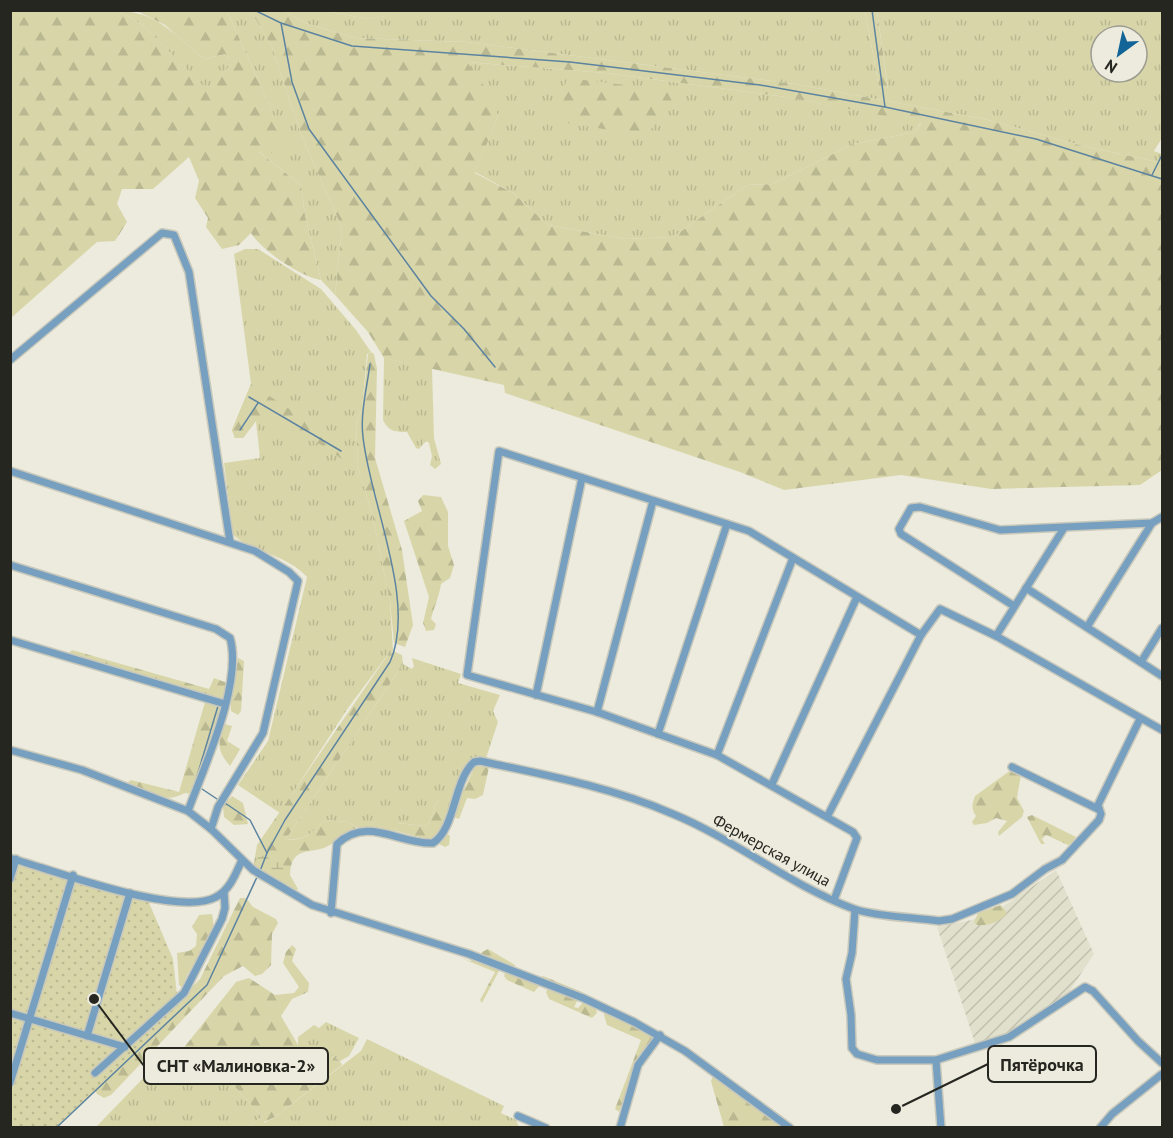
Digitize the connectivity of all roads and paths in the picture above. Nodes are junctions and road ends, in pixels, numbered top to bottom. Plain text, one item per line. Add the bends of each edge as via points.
1 (10, 360) edge
2 (10, 471) edge
3 (582, 478) junction
4 (653, 501) junction
5 (1162, 517) edge
6 (727, 524) junction
7 (1152, 524) junction
8 (1064, 528) junction
9 (230, 542) junction
10 (794, 558) junction
11 (10, 565) edge
12 (1026, 588) junction
13 (857, 597) junction
14 (1014, 606) junction
15 (1087, 627) junction
16 (1162, 628) edge
17 (921, 635) junction
18 (996, 636) junction
19 (10, 640) edge
20 (1141, 662) junction
21 (1162, 676) edge
22 (536, 695) junction
23 (225, 704) junction
24 (597, 712) junction
25 (1140, 719) junction
26 (1162, 730) edge
27 (658, 734) junction
28 (10, 750) edge
29 (717, 755) junction
30 (1012, 767) dead end
31 (772, 784) junction
32 (1098, 809) junction
33 (188, 811) junction
34 (827, 817) junction
35 (211, 829) junction
36 (13, 859) edge
37 (242, 860) junction
38 (73, 875) junction
39 (10, 879) edge
40 (129, 892) junction
41 (224, 892) junction
42 (834, 900) junction
43 (855, 909) junction
44 (331, 913) junction
45 (10, 1013) edge
46 (30, 1019) junction
47 (660, 1035) junction
48 (87, 1036) junction
49 (124, 1047) junction
50 (936, 1060) junction
51 (1162, 1063) edge
52 (95, 1073) dead end
53 (1162, 1074) edge
54 (10, 1083) edge
55 (518, 1116) dead end
56 (546, 1128) edge
57 (620, 1128) edge
58 (790, 1128) edge
59 (941, 1128) edge
60 (1100, 1128) edge

1 - 9 street via 162,233 174,235 189,272
2 - 9 street
3 - 4 street
3 - 22 street
3 - 22 street via 501,450 497,454 467,675
4 - 6 street
4 - 24 street
5 - 7 street
6 - 10 street via 755,534
6 - 27 street
7 - 8 street
7 - 15 street
8 - 12 street
8 - 14 street via 1000,531 920,507 911,508 899,529 901,534
9 - 35 street via 255,551 289,572 299,586 263,733 218,807
10 - 13 street
10 - 29 street
11 - 23 street via 224,632 232,646
12 - 14 street
12 - 15 street
13 - 17 street
13 - 31 street
14 - 18 street
15 - 20 street
16 - 20 street
17 - 18 street via 940,609
17 - 34 street
18 - 25 street
19 - 23 street
20 - 21 street
22 - 24 street
23 - 33 street
24 - 27 street
25 - 26 street
25 - 32 street, Фермерская улица
27 - 29 street
28 - 33 street via 82,770
29 - 31 street
30 - 32 street
31 - 34 street
32 - 43 street, Фермерская улица via 1098,819 1062,860 1012,894 969,912 939,921
33 - 35 street
34 - 42 street via 857,838
35 - 37 street
36 - 38 street
36 - 39 street
37 - 41 street
37 - 44 street via 280,887
38 - 40 street
38 - 46 street
40 - 41 street via 194,903
40 - 48 street
41 - 49 street via 222,919 184,993
42 - 43 street, Фермерская улица
42 - 44 street, Фермерская улица via 672,813 604,788 480,761 466,771 443,833 433,843 372,831 352,834 337,844
43 - 50 street via 846,979 852,1048 857,1054 877,1060
44 - 47 street via 491,962 583,998
45 - 46 street
46 - 48 street
46 - 54 street
47 - 57 street via 638,1065
47 - 58 street
48 - 49 street
49 - 52 street
50 - 51 street via 1010,1037 1085,987
50 - 59 street
53 - 60 street
55 - 56 street

